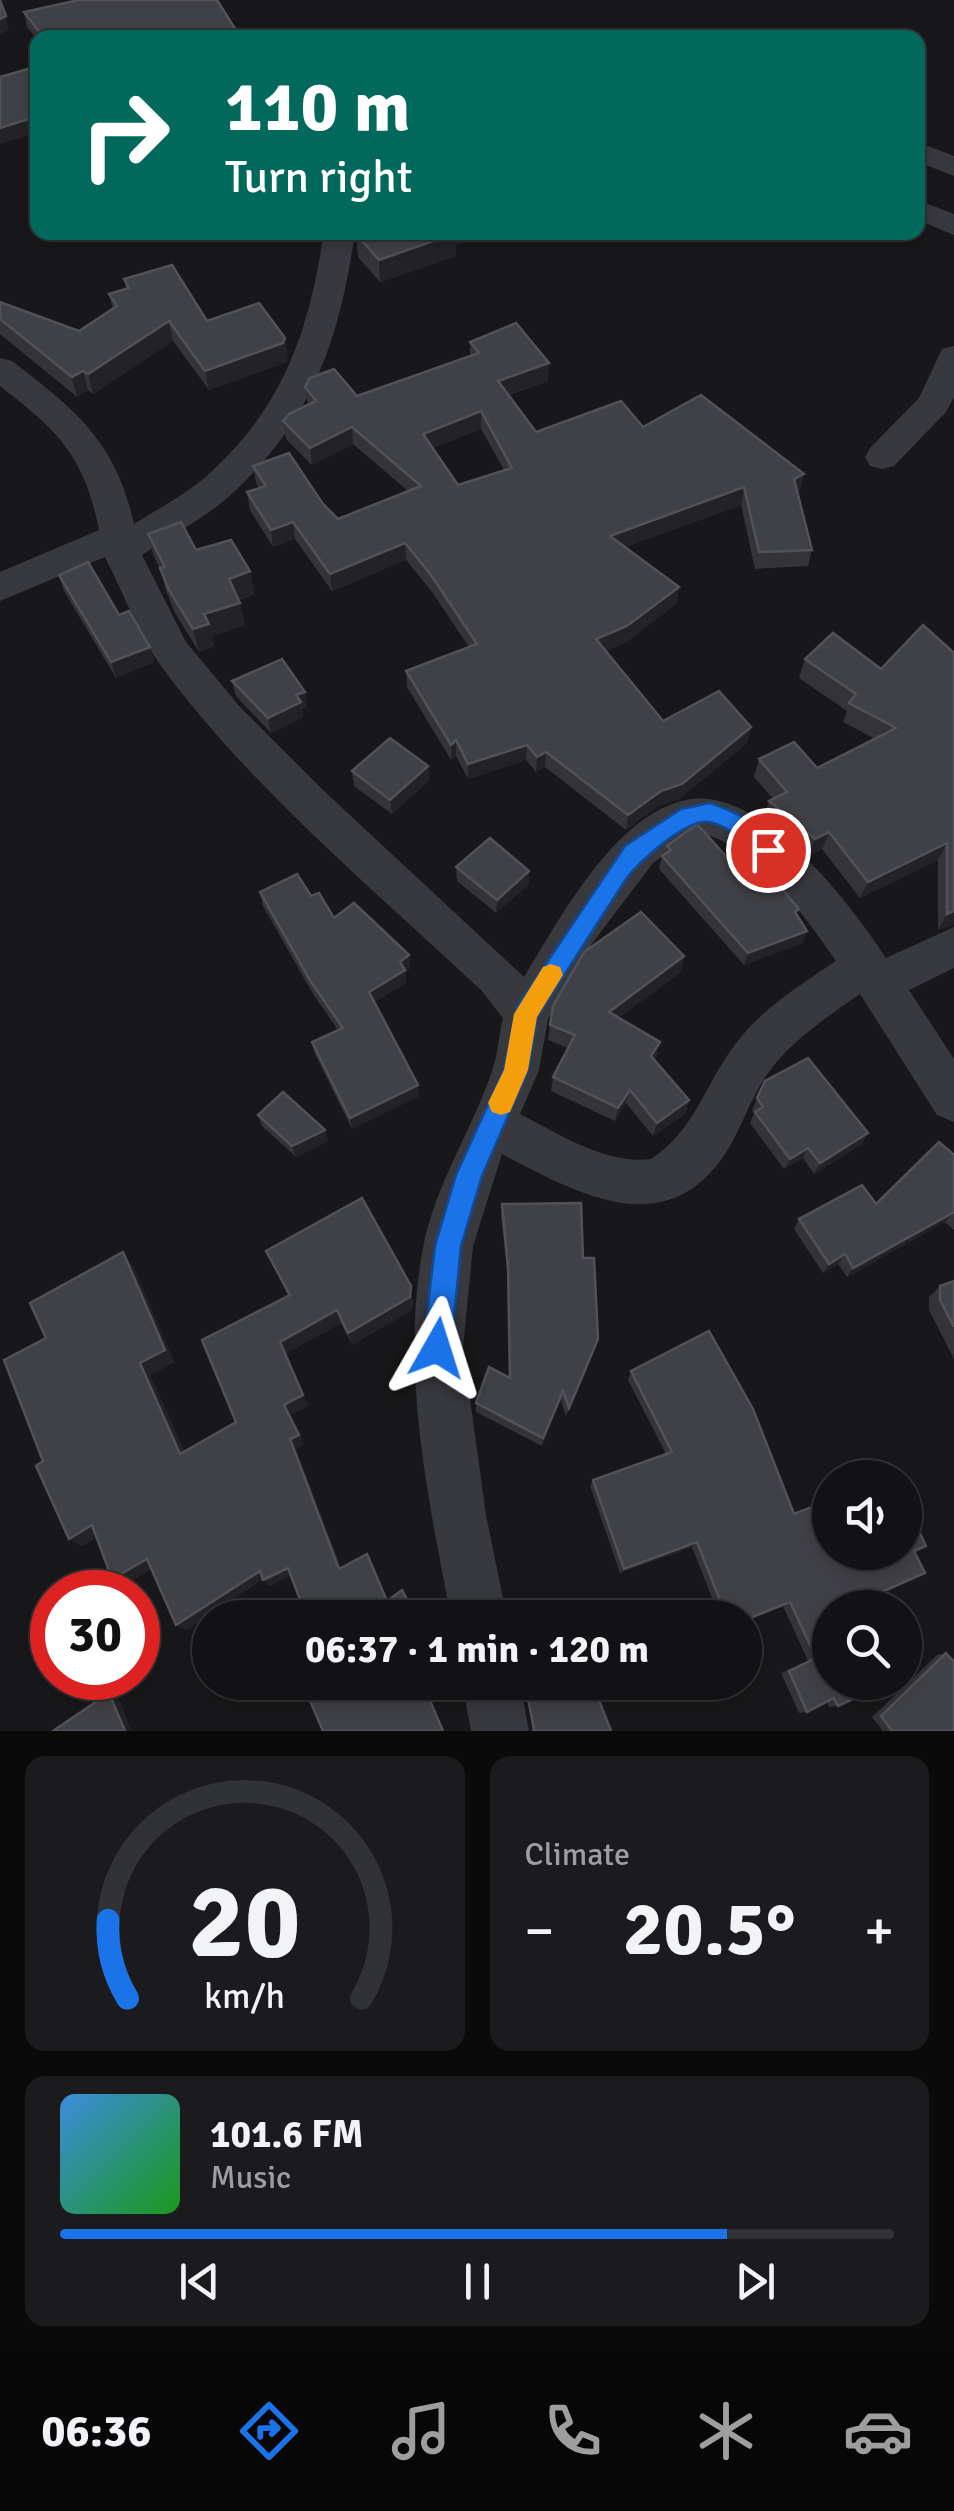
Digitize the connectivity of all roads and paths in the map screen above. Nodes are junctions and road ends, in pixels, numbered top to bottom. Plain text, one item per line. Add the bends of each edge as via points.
1 (925, 154) edge
2 (954, 167) edge
3 (925, 213) edge
4 (954, 226) edge
5 (339, 240) edge
6 (954, 357) edge
7 (0, 370) edge
8 (882, 456) dead end
9 (121, 543) junction
10 (0, 588) edge
11 (954, 946) edge
12 (873, 974) junction
13 (526, 1014) junction
14 (954, 1100) edge
15 (492, 1124) junction
16 (475, 1600) edge
17 (494, 1700) edge
18 (500, 1731) edge

1 - 2 street
3 - 4 street
5 - 9 street via 305,374 268,434 221,484
6 - 8 street via 934,404
7 - 9 street via 62,416 90,454 109,491
9 - 10 street
9 - 13 street via 172,652 226,718 309,804 498,977
11 - 12 street
12 - 13 street via 753,834 710,812 688,816 633,852
12 - 14 street
12 - 15 street via 767,1040 700,1148 653,1183 608,1179
13 - 15 street via 516,1070
15 - 16 street via 448,1246 437,1348
17 - 18 street

